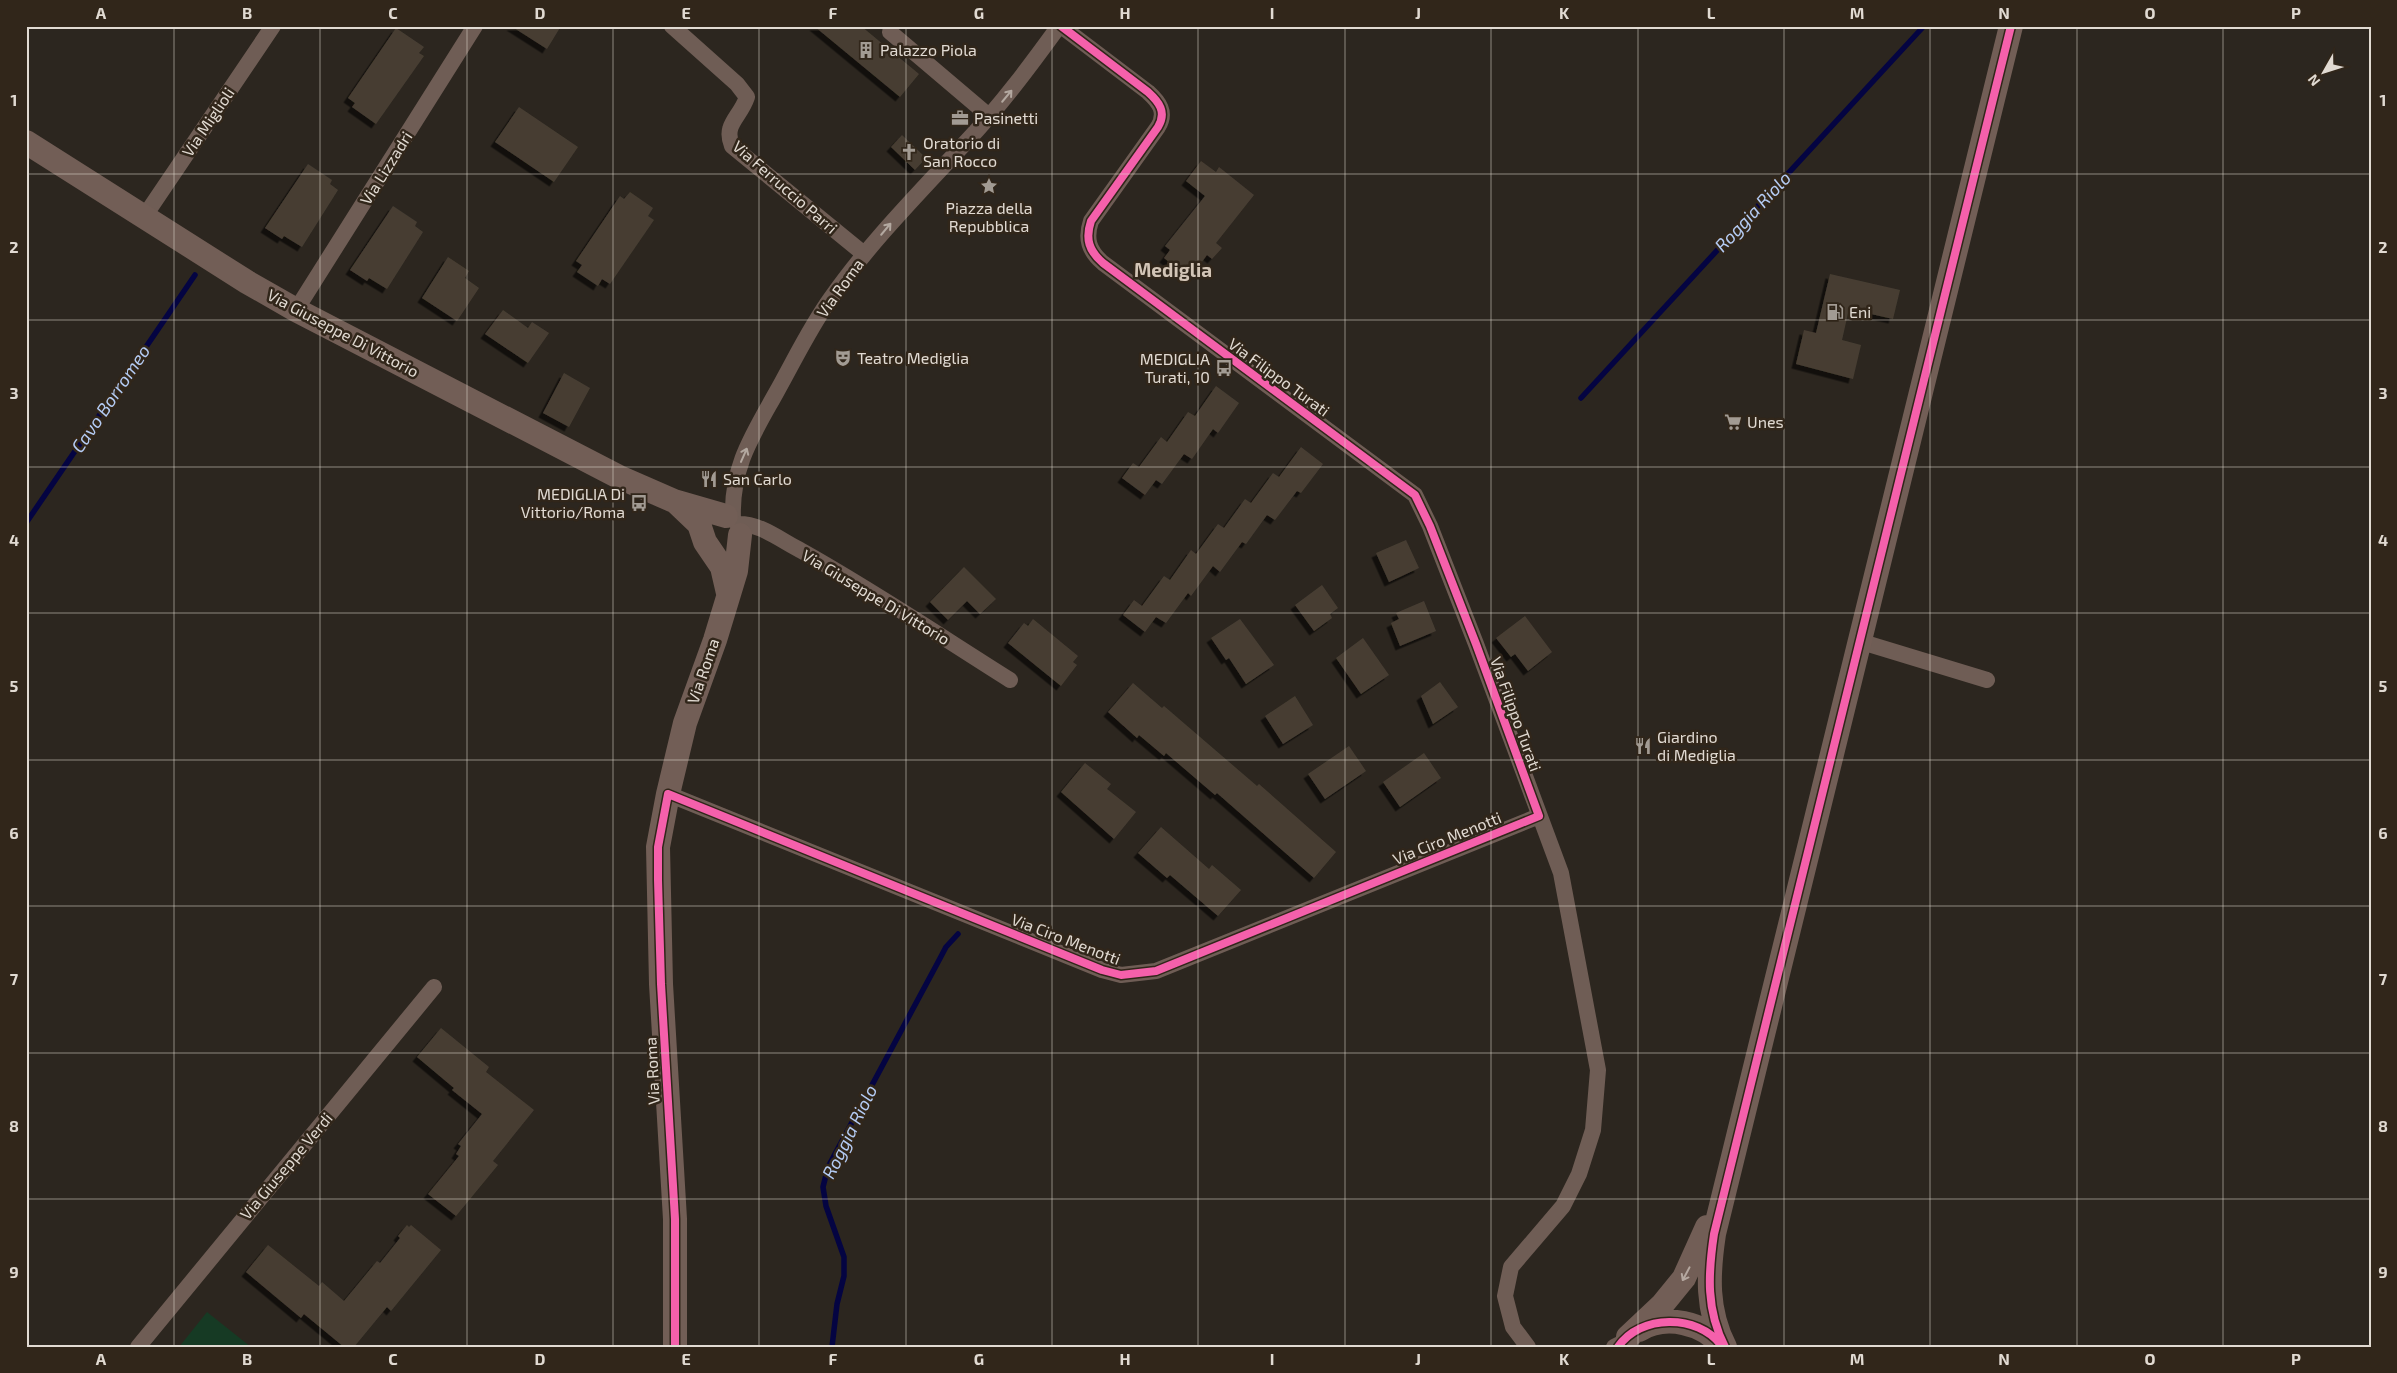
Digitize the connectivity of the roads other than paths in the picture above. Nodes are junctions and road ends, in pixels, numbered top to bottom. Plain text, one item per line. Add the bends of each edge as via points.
1 (272, 26) edge
2 (475, 26) edge
3 (672, 26) edge
4 (1060, 26) edge
5 (2011, 26) edge
6 (890, 32) dead end
7 (989, 116) junction
8 (26, 142) edge
9 (144, 217) junction
10 (864, 254) junction
11 (296, 310) junction
12 (674, 501) junction
13 (734, 523) junction
14 (706, 541) junction
15 (728, 593) junction
16 (1862, 642) junction
17 (1010, 680) dead end
18 (1987, 680) dead end
19 (668, 794) junction
20 (1539, 816) junction
21 (434, 987) dead end
22 (1731, 1164) junction
23 (1620, 1343) edge
24 (138, 1347) edge
25 (675, 1347) edge
26 (1528, 1347) edge
27 (1724, 1347) edge

1 - 9 street, Via Miglioli
2 - 11 street, Via Lizzadri
3 - 10 street, Via Ferruccio Parri via 737,84 746,97 742,110 728,128 732,146
7 -> 4 street, Via Roma
4 - 20 street, Via Filippo Turati via 1148,92 1163,113 1158,127 1091,221 1087,238 1090,250 1103,263 1415,495 1476,644
5 - 16 street
6 - 7 street
10 -> 7 street, Via Roma
8 - 9 street, Via Giuseppe Di Vittorio
9 - 11 street, Via Giuseppe Di Vittorio
13 -> 10 street, Via Roma via 734,485 755,431 820,313
11 - 12 street, Via Giuseppe Di Vittorio via 606,470
12 - 13 street, Via Giuseppe Di Vittorio
12 - 14 street, Via Giuseppe Di Vittorio via 695,519
13 - 14 street via 718,515 709,520 704,528
13 - 14 street via 737,543 730,550 717,551
13 - 15 street, Via Roma via 737,565
13 - 17 street, Via Giuseppe Di Vittorio via 749,524 763,530 827,565
14 - 15 street, Via Roma via 722,567
15 - 19 street, Via Roma via 685,723
16 - 18 street
16 - 22 street
19 - 20 street, Via Ciro Menotti via 1121,975 1156,971
19 - 25 street, Via Roma via 658,847 658,880 675,1219
20 - 26 street, Via Filippo Turati via 1561,873 1598,1070 1593,1130 1579,1174 1563,1206 1511,1267 1505,1296 1513,1327
21 - 24 street, Via Giuseppe Verdi
22 -> 23 street via 1684,1278 1662,1305
22 - 27 street via 1708,1271 1710,1306
23 - 27 street via 1651,1325 1664,1322 1684,1323 1703,1329

